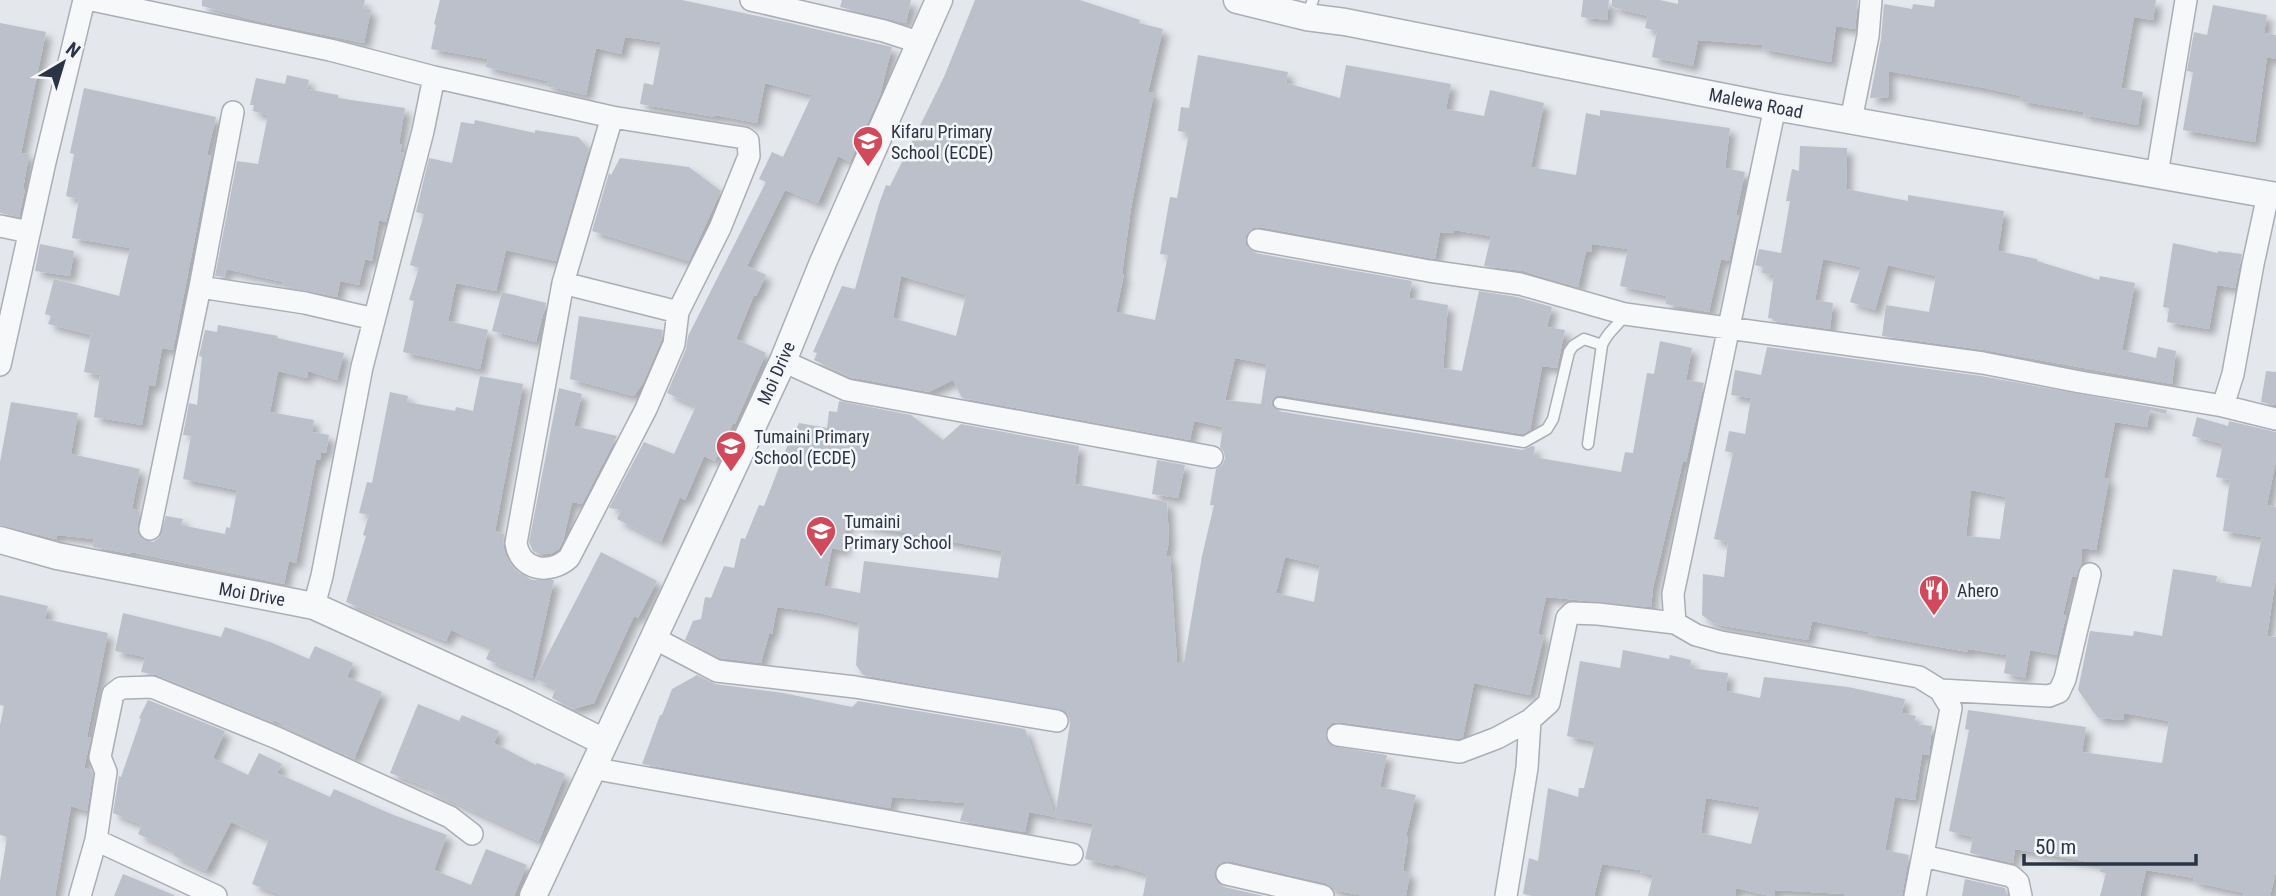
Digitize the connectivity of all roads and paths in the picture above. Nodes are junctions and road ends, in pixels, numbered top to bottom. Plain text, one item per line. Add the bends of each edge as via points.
1 (84, 0) edge
2 (92, 0) edge
3 (751, 0) edge
4 (939, 0) edge
5 (1871, 0) edge
6 (2186, 0) edge
7 (1244, 1) edge
8 (1309, 8) edge
9 (921, 43) junction
10 (434, 77) junction
11 (1775, 107) junction
12 (233, 112) dead end
13 (612, 117) junction
14 (1851, 120) junction
15 (2157, 174) junction
16 (2272, 195) edge
17 (0, 226) edge
18 (30, 232) junction
19 (1258, 240) dead end
20 (563, 283) junction
21 (200, 287) junction
22 (678, 312) junction
23 (1625, 314) junction
24 (374, 319) junction
25 (1731, 327) junction
26 (1602, 345) junction
27 (783, 361) junction
28 (0, 365) edge
29 (1279, 403) dead end
30 (2223, 406) junction
31 (2276, 419) edge
32 (1588, 444) dead end
33 (1212, 457) dead end
34 (150, 529) dead end
35 (0, 540) edge
36 (2090, 574) dead end
37 (314, 606) junction
38 (1675, 623) junction
39 (652, 637) junction
40 (1940, 690) junction
41 (1531, 720) junction
42 (1057, 721) dead end
43 (1338, 735) dead end
44 (604, 742) junction
45 (591, 768) junction
46 (472, 834) dead end
47 (96, 840) junction
48 (1072, 854) dead end
49 (1923, 856) junction
50 (1227, 874) dead end
51 (80, 896) edge
52 (216, 896) edge
53 (533, 896) edge
54 (1323, 896) edge
55 (1506, 896) edge
56 (1915, 896) edge
57 (2021, 896) edge

1 - 18 street
2 - 10 street
3 - 9 street
4 - 9 street, Moi Drive
5 - 14 street
6 - 15 street
7 - 8 street, Malewa Road
8 - 11 street, Malewa Road via 1345,22
9 - 27 street, Moi Drive
10 - 13 street
10 - 24 street
11 - 14 street, Malewa Road
11 - 25 street
12 - 21 street
13 - 20 street
13 - 22 street via 748,141 749,156 720,228
14 - 15 street, Malewa Road
15 - 16 street, Malewa Road
16 - 30 street
17 - 18 street
18 - 28 street
19 - 23 street via 1520,284
20 - 22 street
20 - 22 street via 516,543 522,560 542,569 555,568 569,558 600,502 674,344
21 - 24 street
21 - 34 street
23 - 25 street
23 - 26 lane
24 - 37 street
25 - 30 street via 1983,363
25 - 38 street via 1673,594
26 - 29 lane via 1584,339 1573,346 1553,419 1547,429 1524,442
26 - 32 lane
27 - 33 street via 847,390
27 - 39 street, Moi Drive
30 - 31 street
35 - 37 street, Moi Drive via 57,556
36 - 40 street via 2059,692 2049,696
37 - 44 street, Moi Drive
38 - 40 street via 1721,642 1919,677
38 - 41 street via 1572,613 1567,618 1549,704
39 - 42 street via 717,671 855,687
39 - 44 street, Moi Drive
40 - 49 street via 1951,708
41 - 43 street via 1460,751
41 - 55 street
44 - 45 street, Moi Drive
45 - 48 street
45 - 53 street, Moi Drive
46 - 47 street via 450,817 402,794 152,687 121,688 113,694 100,757 106,772
47 - 51 street
47 - 52 street
49 - 56 street
49 - 57 street via 2011,876 2018,882
50 - 54 street

